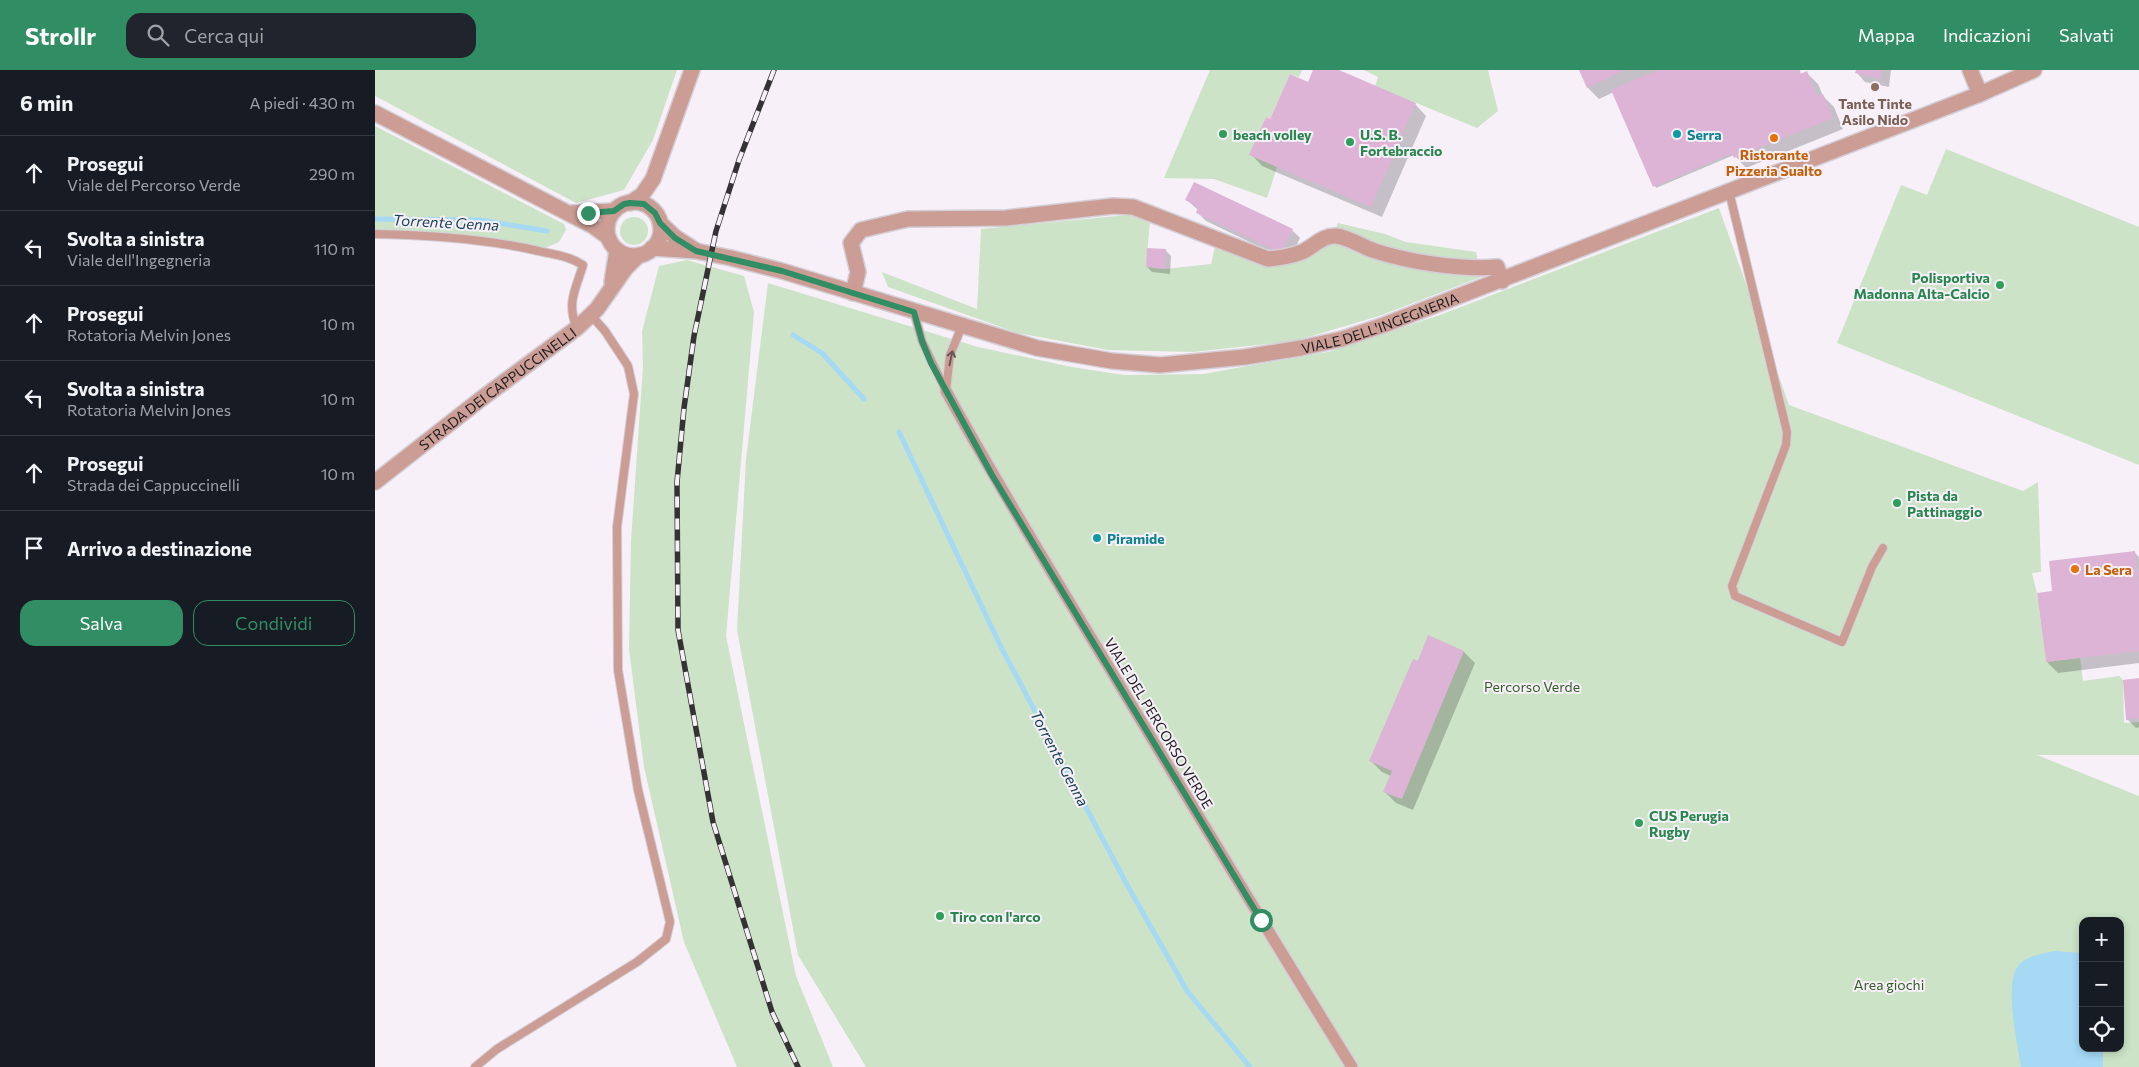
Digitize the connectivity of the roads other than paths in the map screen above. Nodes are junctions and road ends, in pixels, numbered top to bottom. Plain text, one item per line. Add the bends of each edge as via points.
1 (692, 70) edge
2 (1970, 70) edge
3 (2034, 70) edge
4 (1980, 94) junction
5 (375, 113) edge
6 (653, 179) junction
7 (1729, 191) junction
8 (630, 203) junction
9 (614, 211) junction
10 (567, 212) junction
11 (658, 218) junction
12 (375, 234) edge
13 (608, 238) junction
14 (617, 250) junction
15 (696, 251) junction
16 (646, 252) junction
17 (1502, 281) junction
18 (611, 286) junction
19 (853, 292) junction
20 (914, 312) junction
21 (591, 315) junction
22 (962, 326) junction
23 (577, 328) junction
24 (946, 391) junction
25 (375, 482) edge
26 (1883, 548) dead end
27 (475, 1067) edge
28 (1352, 1067) edge

1 - 6 street
2 - 4 street
3 - 4 street, VIALE DELL'INGEGNERIA
4 - 7 street, VIALE DELL'INGEGNERIA
5 - 10 street
6 - 8 street via 642,195
6 - 11 street via 653,201
7 - 17 street, VIALE DELL'INGEGNERIA
7 - 26 lane via 1787,432 1786,445 1732,586 1735,596 1842,642
8 - 9 street
8 - 11 street via 644,204
9 - 10 street
9 - 13 street via 607,224
10 - 13 street
11 - 15 street, VIALE DELL'INGEGNERIA via 675,238
11 - 16 street via 659,237
12 - 23 lane via 408,234 518,246 574,259 583,265 571,306
13 - 14 street
14 - 16 street via 624,254
14 - 18 street, STRADA DEI CAPPUCCINELLI
15 - 16 street, VIALE DELL'INGEGNERIA
15 - 19 street, VIALE DELL'INGEGNERIA
16 - 18 street, STRADA DEI CAPPUCCINELLI
17 - 19 street via 1497,267 1429,262 1373,250 1337,236 1325,238 1303,252 1269,259 1133,207 1113,206 1006,218 908,219 861,230 851,243 858,272
17 - 22 street, VIALE DELL'INGEGNERIA via 1342,339 1205,362 1112,361 1037,348
18 - 21 street, STRADA DEI CAPPUCCINELLI
19 - 20 street, VIALE DELL'INGEGNERIA
20 - 22 street, VIALE DELL'INGEGNERIA
20 - 24 lane, VIALE DEL PERCORSO VERDE via 922,341
21 - 23 street, STRADA DEI CAPPUCCINELLI
21 - 27 lane via 628,366 634,394 617,527 618,670 638,790 670,922 666,939 637,962 497,1049
24 -> 22 lane via 950,355
23 - 25 street, STRADA DEI CAPPUCCINELLI
24 - 28 street, VIALE DEL PERCORSO VERDE via 992,475 1146,732

